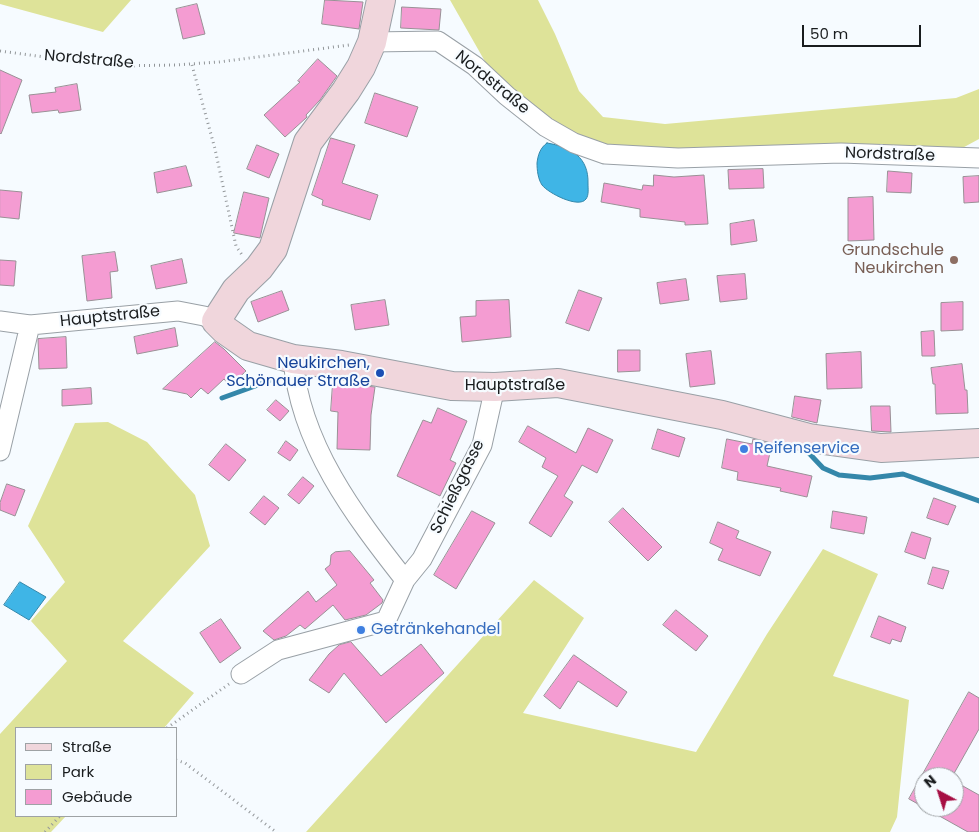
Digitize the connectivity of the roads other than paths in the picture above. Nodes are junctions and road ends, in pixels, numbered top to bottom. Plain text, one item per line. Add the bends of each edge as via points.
1 (381, 0) edge
2 (372, 42) junction
3 (979, 158) edge
4 (216, 320) junction
5 (0, 321) edge
6 (30, 325) junction
7 (293, 358) junction
8 (495, 387) junction
9 (979, 443) edge
10 (0, 451) edge
11 (405, 580) junction
12 (242, 674) road end

1 - 2 street
2 - 3 street, Nordstraße via 438,41 475,66 546,127 574,143 605,154 678,158 841,153
2 - 4 street via 346,91 308,142 273,248 236,290
4 - 6 street, Hauptstraße via 178,311
4 - 7 street, Hauptstraße via 248,346
5 - 6 street, Hauptstraße
6 - 10 street
7 - 8 street, Hauptstraße via 452,386
7 - 11 street via 294,380 307,424 328,469 364,528
8 - 9 street, Hauptstraße via 558,383 722,414 809,438 882,448
8 - 11 street, Schießgasse via 482,445 422,558
11 - 12 street, Schießgasse via 386,621 278,650

